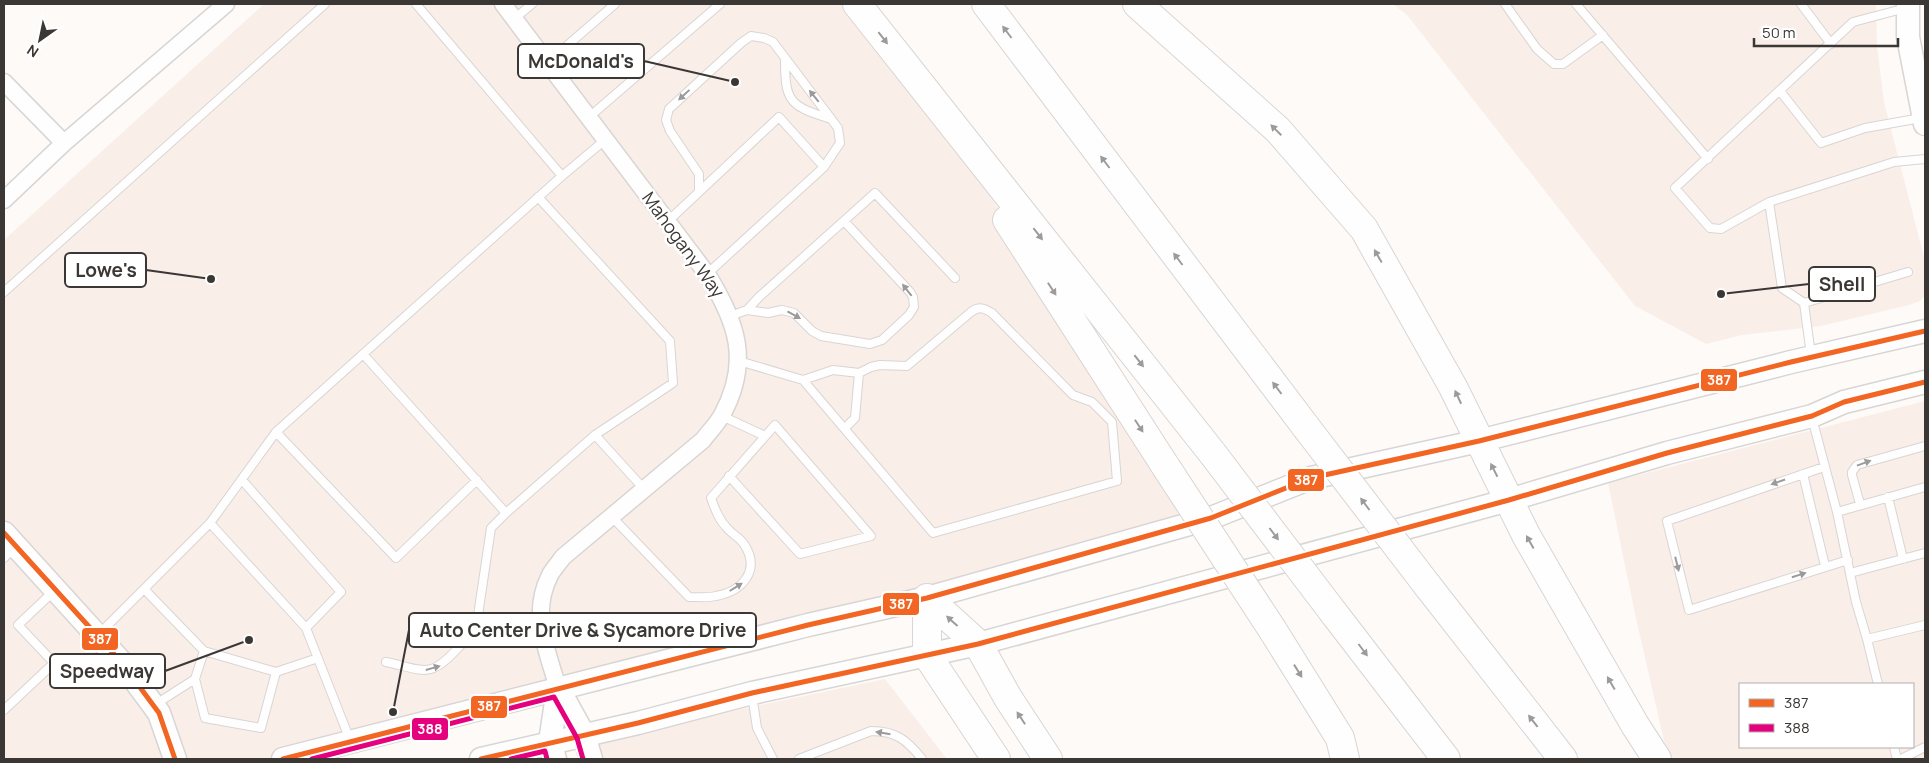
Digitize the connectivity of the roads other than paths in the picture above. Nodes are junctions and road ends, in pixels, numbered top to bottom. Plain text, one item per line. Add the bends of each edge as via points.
1 (226, 4) edge
2 (325, 4) edge
3 (416, 4) edge
4 (503, 4) edge
5 (532, 4) edge
6 (615, 4) edge
7 (720, 4) edge
8 (857, 4) edge
9 (986, 4) edge
10 (1137, 4) edge
11 (1505, 4) edge
12 (1576, 4) edge
13 (1801, 4) edge
14 (1908, 6) edge
15 (514, 19) junction
16 (1603, 36) junction
17 (1831, 44) junction
18 (785, 60) junction
19 (547, 64) junction
20 (910, 73) junction
21 (4, 82) edge
22 (1780, 91) junction
23 (588, 118) junction
24 (828, 118) junction
25 (1925, 120) edge
26 (605, 140) junction
27 (64, 143) junction
28 (1708, 159) junction
29 (1925, 159) edge
30 (824, 167) junction
31 (562, 176) junction
32 (699, 190) junction
33 (538, 197) junction
34 (4, 200) edge
35 (1769, 202) junction
36 (844, 221) junction
37 (667, 222) junction
38 (1908, 272) dead end
39 (707, 274) junction
40 (956, 278) dead end
41 (4, 292) edge
42 (1804, 303) junction
43 (747, 310) junction
44 (730, 316) junction
45 (1925, 331) edge
46 (363, 354) junction
47 (1812, 357) junction
48 (739, 361) junction
49 (859, 373) junction
50 (803, 380) junction
51 (1925, 382) edge
52 (721, 416) junction
53 (1812, 416) junction
54 (845, 428) junction
55 (276, 432) junction
56 (595, 435) junction
57 (765, 436) junction
58 (1479, 441) junction
59 (1925, 446) edge
60 (1824, 467) junction
61 (1803, 474) junction
62 (729, 476) junction
63 (242, 480) junction
64 (477, 480) junction
65 (1925, 487) edge
66 (644, 489) junction
67 (1888, 497) junction
68 (1509, 500) junction
69 (1860, 504) junction
70 (1837, 512) junction
71 (506, 513) junction
72 (612, 516) junction
73 (210, 523) junction
74 (8, 546) edge
75 (1925, 553) edge
76 (1903, 559) junction
77 (1848, 560) junction
78 (1825, 566) junction
79 (1850, 573) junction
80 (144, 589) junction
81 (56, 590) junction
82 (927, 598) junction
83 (1925, 625) edge
84 (306, 628) junction
85 (97, 636) junction
86 (1867, 639) junction
87 (978, 644) junction
88 (204, 651) junction
89 (928, 655) junction
90 (318, 658) junction
91 (386, 662) dead end
92 (276, 672) junction
93 (196, 680) junction
94 (1878, 683) edge
95 (558, 688) junction
96 (752, 693) junction
97 (154, 705) junction
98 (4, 710) edge
99 (584, 735) junction
100 (351, 742) junction
101 (1925, 747) edge
102 (552, 751) edge
103 (175, 759) edge
104 (283, 759) edge
105 (481, 759) edge
106 (591, 759) edge
107 (773, 759) edge
108 (799, 759) edge
109 (922, 759) edge
110 (996, 759) edge
111 (1048, 759) edge
112 (1345, 759) edge
113 (1446, 759) edge
114 (1563, 759) edge
115 (1657, 759) edge
116 (1901, 759) edge

1 - 27 street
2 - 41 lane
3 - 31 lane
4 - 15 street, Mahogany Way
5 - 15 lane
6 - 19 lane
7 - 23 lane
8 -> 20 highway
114 -> 9 highway, bridge via 1306,427
58 -> 10 highway via 1453,387 1364,229 1278,130
11 - 16 lane via 1537,49 1554,64 1563,64
12 - 16 lane
13 - 17 lane
14 - 17 lane via 1853,22
14 - 25 main road via 1908,37
15 - 19 street, Mahogany Way
16 - 28 lane
17 - 22 lane
24 -> 18 lane
18 - 24 lane via 785,86 792,100 806,111
18 -> 32 lane via 773,42 751,36 669,109 666,120 670,132 699,174
19 - 23 street, Mahogany Way
20 -> 112 highway, bridge via 1272,629 1340,738
20 -> 113 highway, bridge via 1213,454
21 - 27 street
22 - 25 lane via 1821,143 1865,128
22 - 28 lane
23 - 26 street, Mahogany Way
24 - 30 lane via 838,128 840,143
26 - 31 lane
26 - 37 street, Mahogany Way
27 - 34 street
28 - 35 lane via 1675,188 1710,228 1721,229
29 - 35 lane via 1894,162
30 - 32 lane via 779,117
30 - 39 lane
31 - 33 lane
32 - 37 lane
33 - 46 lane
33 - 56 lane via 670,341 673,383
35 - 42 lane via 1782,288
36 - 40 lane via 875,192
36 - 43 lane
43 -> 36 lane via 794,313 821,336 870,344 882,340 909,315 914,307 912,297
37 - 39 street, Mahogany Way
38 - 42 lane
39 - 44 street, Mahogany Way
42 - 47 lane
43 - 44 lane
44 - 48 street, Mahogany Way
45 - 47 main road
46 - 55 lane
46 - 64 lane
47 - 58 main road
48 - 50 lane
48 - 52 street, Mahogany Way
49 - 50 lane via 833,370
49 - 54 lane via 854,418
49 - 54 lane via 880,365 907,366 970,312 984,308 1073,395 1092,402 1112,422 1117,480 933,533
50 - 54 lane
51 - 53 main road via 1844,402
52 - 57 lane
52 - 66 street, Mahogany Way via 703,440
53 - 60 lane
53 - 68 main road via 1667,453
55 - 63 lane
55 - 64 lane via 396,558
56 - 66 lane
56 - 71 lane
57 - 62 lane
57 - 62 lane via 775,426 871,536 800,554
68 -> 58 highway
58 - 82 main road via 1311,478 1211,518
69 -> 59 lane via 1852,475 1857,465
60 - 61 lane
60 - 70 lane
61 - 78 lane
61 -> 78 lane via 1667,521 1689,610
72 -> 62 lane via 689,597 716,596 738,588 749,576 752,562 744,544 726,528 717,514 711,498
63 - 73 lane
63 - 84 lane via 341,592
64 - 71 lane
65 - 67 lane
66 - 72 street, Mahogany Way
67 - 69 lane
67 - 76 lane
68 - 87 main road
115 -> 68 highway via 1526,535
69 - 70 lane
70 - 77 lane
91 -> 71 lane via 416,670 430,670 446,661 472,633 477,622 491,528
72 - 95 street, Mahogany Way via 564,556 550,575 540,602 540,627
73 - 80 lane
73 - 84 lane
74 - 81 main road
75 - 76 lane
76 - 79 lane
77 - 78 lane
77 - 79 lane
79 - 86 lane
80 - 85 lane
80 - 88 lane
81 - 85 main road
81 - 98 lane via 18,625 54,663
87 -> 82 highway
82 - 89 highway
82 - 95 main road
83 - 86 lane
84 - 90 lane
85 - 97 main road
86 - 94 lane
87 - 89 main road
111 -> 87 highway
88 - 92 lane
88 - 93 lane
89 - 96 main road
89 - 110 highway
90 - 92 lane
90 - 100 lane
92 - 93 lane via 261,728 205,718
93 - 97 lane
95 - 99 main road
95 - 100 main road
95 - 102 main road
96 - 99 main road
96 - 107 lane via 757,728
97 - 103 main road
99 - 102 main road
99 - 106 main road
100 - 104 main road
101 - 116 lane
102 - 105 main road
109 -> 108 lane via 906,741 880,731 871,731

